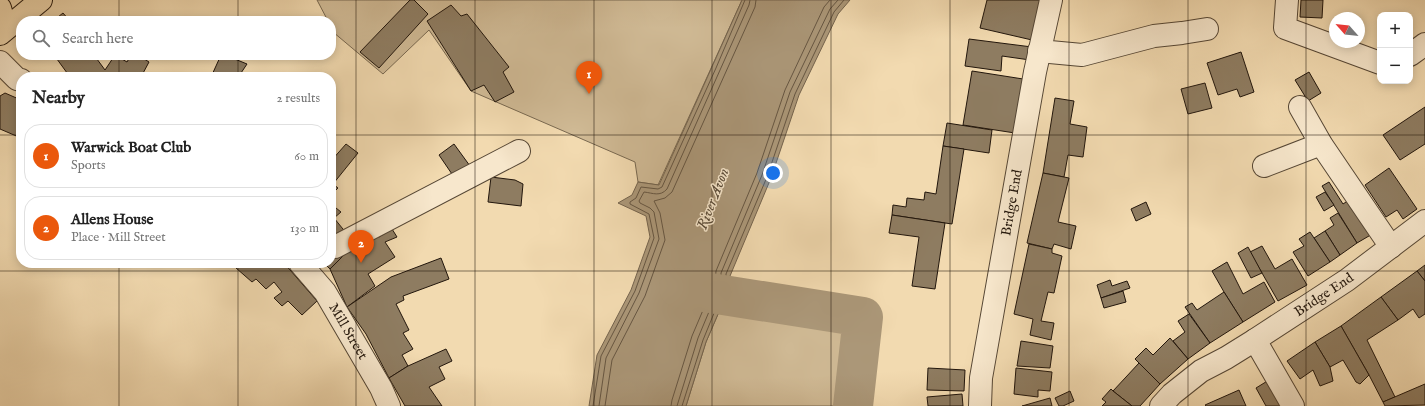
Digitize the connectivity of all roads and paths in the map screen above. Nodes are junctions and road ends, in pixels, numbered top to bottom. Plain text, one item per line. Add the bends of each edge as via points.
1 (40, 0) edge
2 (1051, 0) edge
3 (1287, 0) edge
4 (0, 8) edge
5 (21, 16) edge
6 (0, 20) edge
7 (16, 20) edge
8 (1207, 29) dead end
9 (0, 34) edge
10 (1425, 44) edge
11 (1039, 52) junction
12 (1413, 53) edge
13 (0, 62) edge
14 (1377, 62) edge
15 (16, 78) edge
16 (1300, 107) dead end
17 (1321, 144) junction
18 (519, 151) dead end
19 (1264, 166) dead end
20 (1425, 221) edge
21 (336, 246) edge
22 (1391, 246) junction
23 (307, 268) edge
24 (1255, 340) junction
25 (389, 406) edge
26 (980, 406) edge
27 (1161, 406) edge
28 (1293, 406) edge

1 - 5 main road
2 - 11 street, Bridge End
3 - 14 street via 1285,28
4 - 6 main road
7 - 9 main road
8 - 11 street via 1154,36 1082,55
10 - 12 street
11 - 26 street, Bridge End via 981,378
13 - 15 street
16 - 17 street
17 - 19 street
17 - 22 street
18 - 21 street
20 - 22 street, Bridge End
22 - 24 street, Bridge End via 1347,280
23 - 25 street, Mill Street via 326,292
24 - 27 street, Bridge End via 1201,371
24 - 28 street

